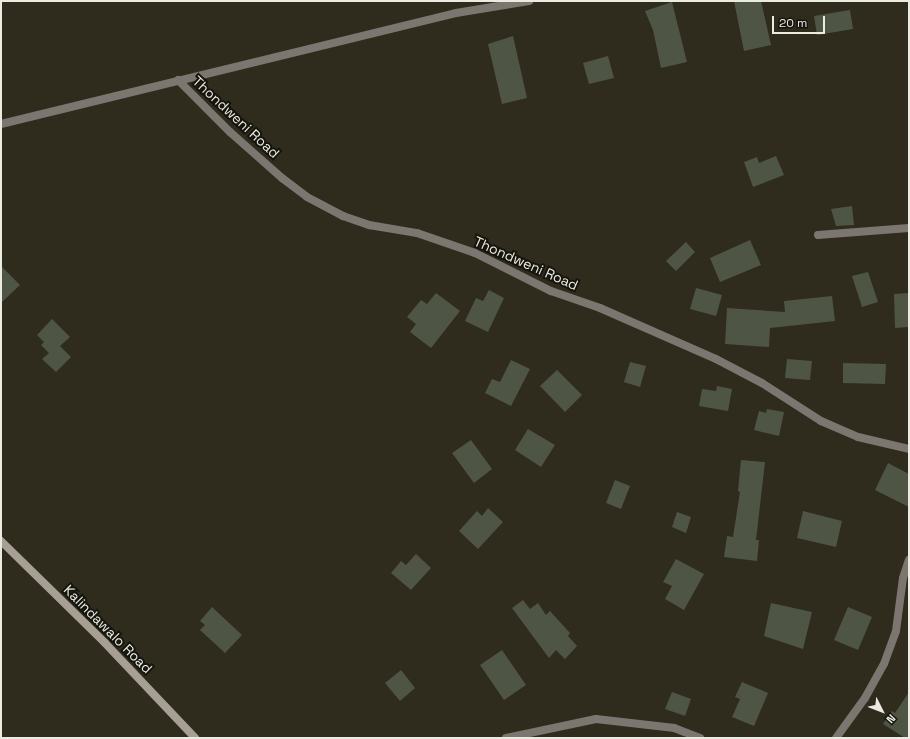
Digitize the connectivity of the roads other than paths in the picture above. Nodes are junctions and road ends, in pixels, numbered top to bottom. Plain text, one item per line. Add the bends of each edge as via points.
1 (529, 1) edge
2 (178, 80) junction
3 (1, 124) edge
4 (909, 228) edge
5 (818, 235) dead end
6 (909, 449) edge
7 (1, 541) edge
8 (909, 560) edge
9 (195, 738) edge
10 (506, 738) edge
11 (700, 738) edge
12 (836, 738) edge

1 - 2 street via 456,13
2 - 3 street
2 - 6 street, Thondweni Road via 230,132 282,178 307,197 343,216 369,225 417,233 475,253 551,291 600,308 716,359 762,383 821,421 858,437
4 - 5 street
7 - 9 street, Kalindawalo Road via 105,643
8 - 12 street via 903,578 896,631 884,664 865,698
10 - 11 street via 596,719 674,728

